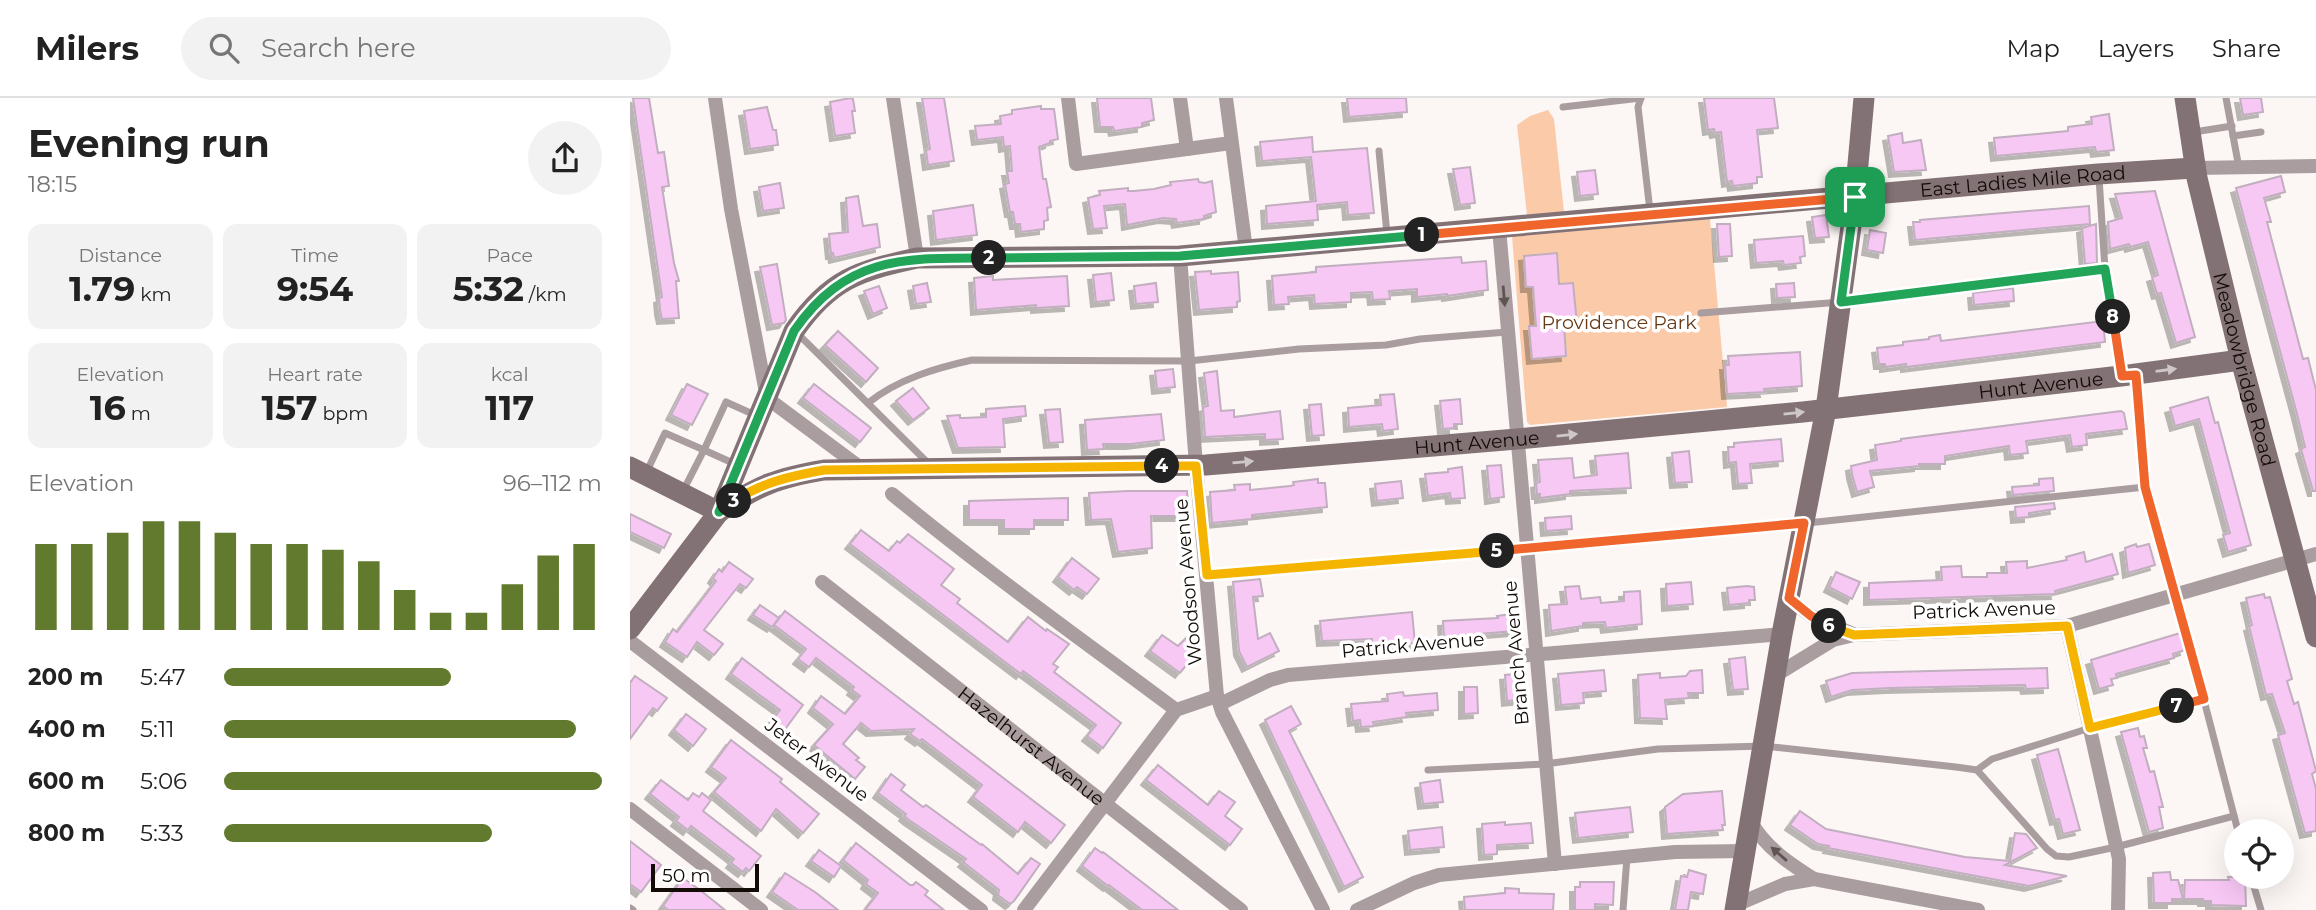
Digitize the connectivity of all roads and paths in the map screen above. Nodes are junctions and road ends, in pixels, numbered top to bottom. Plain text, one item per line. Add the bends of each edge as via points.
1 (715, 98) edge
2 (893, 98) edge
3 (1068, 98) edge
4 (1180, 98) edge
5 (1226, 98) edge
6 (1641, 98) edge
7 (1864, 98) edge
8 (2185, 98) edge
9 (2226, 98) edge
10 (1563, 107) dead end
11 (2232, 126) junction
12 (2190, 132) junction
13 (2261, 132) dead end
14 (2233, 135) junction
15 (1231, 143) junction
16 (1187, 149) junction
17 (1379, 151) dead end
18 (2316, 166) edge
19 (2194, 168) junction
20 (2239, 168) junction
21 (2098, 174) junction
22 (1855, 197) junction
23 (1651, 215) junction
24 (1499, 228) junction
25 (1388, 238) junction
26 (1246, 250) junction
27 (1180, 256) junction
28 (917, 258) junction
29 (2105, 269) junction
30 (1841, 302) junction
31 (1701, 313) dead end
32 (794, 331) junction
33 (1507, 332) junction
34 (2241, 360) junction
35 (1189, 361) junction
36 (2129, 375) junction
37 (868, 403) junction
38 (763, 407) junction
39 (1826, 409) junction
40 (1517, 439) junction
41 (704, 450) junction
42 (738, 465) junction
43 (1196, 466) junction
44 (861, 468) junction
45 (933, 469) junction
46 (638, 470) edge
47 (2145, 487) junction
48 (682, 493) junction
49 (892, 494) dead end
50 (719, 512) junction
51 (1804, 523) junction
52 (1526, 548) junction
53 (2316, 554) edge
54 (2294, 560) junction
55 (1207, 575) junction
56 (822, 582) dead end
57 (2176, 594) junction
58 (1789, 598) junction
59 (2067, 626) junction
60 (630, 629) edge
61 (1782, 634) junction
62 (1854, 635) junction
63 (2316, 638) edge
64 (630, 641) edge
65 (1535, 654) junction
66 (1776, 675) junction
67 (2204, 699) junction
68 (1219, 700) junction
69 (1176, 710) junction
70 (2090, 728) junction
71 (1764, 746) junction
72 (1545, 764) junction
73 (1428, 770) dead end
74 (1977, 770) junction
75 (1106, 802) junction
76 (630, 809) edge
77 (2234, 816) junction
78 (2235, 819) edge
79 (1751, 822) junction
80 (2116, 847) junction
81 (1745, 851) junction
82 (1627, 857) junction
83 (1555, 864) junction
84 (1814, 878) junction
85 (2255, 889) edge
86 (1736, 908) edge
87 (761, 910) edge
88 (981, 910) edge
89 (1024, 910) edge
90 (1241, 910) edge
91 (1323, 910) edge
92 (1357, 910) edge
93 (1623, 910) edge
94 (1978, 910) edge
95 (2118, 910) edge
96 (2261, 910) edge

1 - 38 street
2 - 28 street
3 - 16 street via 1076,164
4 - 16 street
5 - 15 street
6 - 10 lane
6 - 23 lane via 1638,107
7 - 22 street
8 - 12 street, Meadowbridge Road
9 - 11 lane
11 - 12 lane
11 - 14 lane
12 - 19 street, Meadowbridge Road
13 - 14 lane
14 - 20 lane
15 - 16 street
15 - 26 street
17 - 25 lane
18 - 20 street
19 - 20 street
19 - 21 street, East Ladies Mile Road
19 - 34 street, Meadowbridge Road
21 - 22 street, East Ladies Mile Road
21 - 29 lane
22 - 23 street, East Ladies Mile Road
22 - 30 street
23 - 24 street, East Ladies Mile Road
24 - 25 street, East Ladies Mile Road
24 -> 33 street, Branch Avenue
25 - 26 street, East Ladies Mile Road
26 - 27 street, East Ladies Mile Road
27 - 28 street, East Ladies Mile Road
27 - 35 street, Woodson Avenue
28 - 32 street, East Ladies Mile Road via 854,275 810,308
29 - 30 lane
29 - 36 lane
30 - 31 lane
30 - 39 street
32 - 37 lane
32 - 38 street, East Ladies Mile Road
33 - 35 lane
33 - 40 street, Branch Avenue
36 -> 34 street, Hunt Avenue
34 - 54 street, Meadowbridge Road
35 - 37 lane via 972,360 910,379
35 - 43 street, Woodson Avenue
36 - 39 street, Hunt Avenue
36 - 47 lane
37 - 45 lane
38 - 41 lane via 726,402
38 - 42 street, East Ladies Mile Road
38 - 44 street
40 -> 39 street, Hunt Avenue
39 - 51 street
43 -> 40 street, Hunt Avenue
40 - 52 street, Branch Avenue
41 - 42 lane
41 - 46 lane via 665,433
41 - 48 lane
42 - 50 street, East Ladies Mile Road
43 - 45 street, Hunt Avenue
43 - 55 street, Woodson Avenue
44 - 45 street, Hunt Avenue
44 - 50 street, Hunt Avenue via 782,477
46 - 48 street
47 - 51 lane
47 - 57 lane
48 - 50 street
49 - 69 street via 968,557
50 - 60 street, East Ladies Mile Road
51 - 52 lane
51 - 58 street
52 - 55 lane
52 - 65 street, Branch Avenue
53 - 54 street, Patrick Avenue
54 - 57 street, Patrick Avenue
54 - 63 street, Meadowbridge Road
55 - 68 street, Woodson Avenue
56 - 75 street, Hazelhurst Avenue
57 - 59 street, Patrick Avenue
57 - 67 lane
58 - 61 street
58 - 62 street, Patrick Avenue via 1811,616
59 - 62 street, Patrick Avenue
59 - 70 street
61 - 65 street, Patrick Avenue
61 - 66 street
62 - 66 street, Patrick Avenue via 1833,640
64 - 88 street, Jeter Avenue
65 - 68 street, Patrick Avenue via 1288,675
65 - 72 street, Branch Avenue
66 - 71 street
67 - 70 lane
67 - 77 lane
68 - 69 street, Patrick Avenue
68 - 91 street, Woodson Avenue
69 - 75 street
70 - 74 lane via 1992,759
70 - 80 street
71 - 72 lane via 1657,749
71 - 74 lane
71 - 79 street
72 - 73 lane
72 - 83 street, Branch Avenue
74 - 80 lane via 2056,856
75 - 89 street
75 - 90 street, Hazelhurst Avenue
76 - 87 street
77 - 78 lane
77 - 80 lane
79 - 81 street
84 -> 79 street via 1770,847
80 - 95 street
81 - 82 street
81 - 86 street
82 - 83 street
82 - 93 lane
83 - 92 street via 1439,875
84 - 86 street via 1785,884
84 - 94 street
85 - 96 lane

